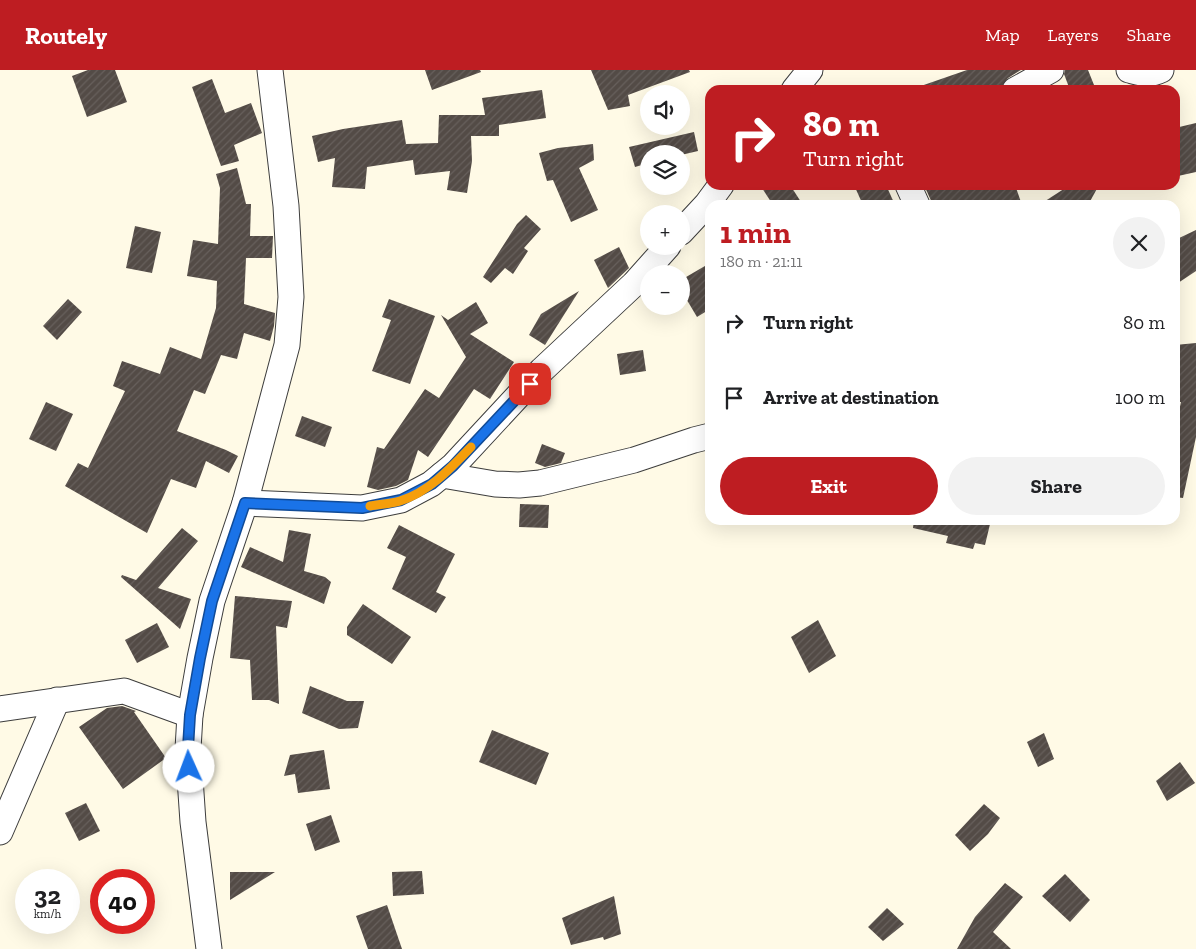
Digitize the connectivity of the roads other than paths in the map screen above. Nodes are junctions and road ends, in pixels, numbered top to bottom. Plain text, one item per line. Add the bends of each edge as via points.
1 (270, 70) edge
2 (810, 70) edge
3 (1051, 70) edge
4 (1129, 70) edge
5 (1161, 70) edge
6 (798, 85) edge
7 (1024, 85) edge
8 (705, 206) edge
9 (690, 222) edge
10 (660, 255) edge
11 (705, 437) edge
12 (442, 475) junction
13 (245, 503) junction
14 (58, 700) junction
15 (0, 709) edge
16 (190, 715) junction
17 (0, 832) edge
18 (210, 949) edge

1 - 13 street via 286,206 291,297 287,345
2 - 6 street
3 - 7 street
4 - 5 street via 1146,74
8 - 9 street
10 - 12 street via 634,284 542,370
11 - 12 street via 634,460 540,483 495,484
12 - 13 street via 401,500 362,508
13 - 16 street via 212,601
14 - 15 street
14 - 16 street via 124,691
14 - 17 street
16 - 18 street via 188,748 193,822

